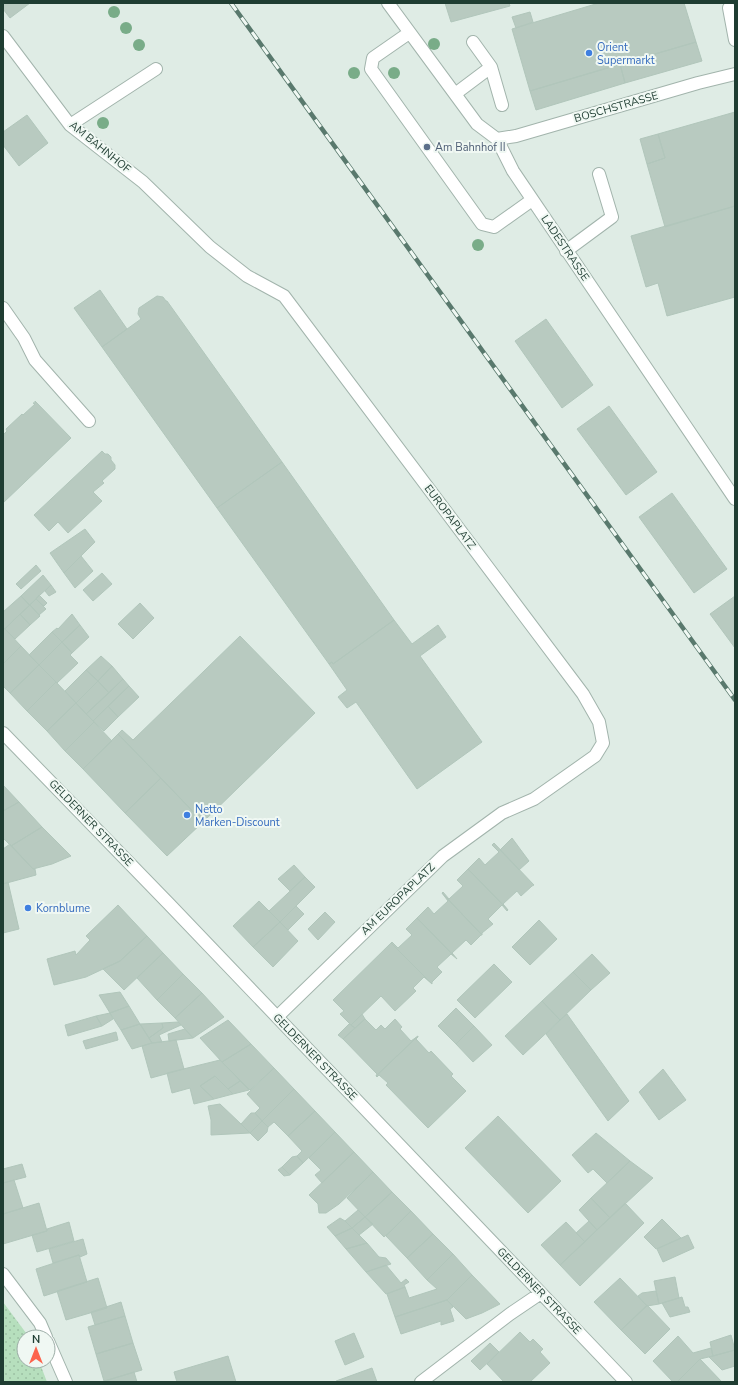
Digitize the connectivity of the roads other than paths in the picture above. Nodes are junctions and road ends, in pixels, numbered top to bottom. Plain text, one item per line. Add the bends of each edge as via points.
1 (388, 3) edge
2 (729, 8) dead end
3 (409, 33) junction
4 (3, 36) edge
5 (735, 40) edge
6 (473, 42) dead end
7 (491, 68) junction
8 (156, 69) dead end
9 (735, 74) edge
10 (455, 94) junction
11 (502, 105) dead end
12 (70, 125) junction
13 (497, 139) junction
14 (599, 174) dead end
15 (532, 200) junction
16 (210, 247) joint
17 (566, 250) junction
18 (3, 308) edge
19 (88, 421) dead end
20 (735, 500) edge
21 (3, 733) edge
22 (534, 799) joint
23 (276, 1017) junction
24 (3, 1274) edge
25 (542, 1293) junction
26 (43, 1329) edge
27 (56, 1359) edge
28 (66, 1382) edge
29 (421, 1382) edge
30 (626, 1382) edge

1 - 3 street, LADESTRASSE
2 - 5 street
3 - 10 street, LADESTRASSE
3 - 15 street via 373,58 371,69 482,224 494,226
4 - 12 street, AM BAHNHOF
6 - 7 street
7 - 10 street
7 - 11 street
8 - 12 street
9 - 13 street, BOSCHSTRASSE via 516,136
10 - 13 street, LADESTRASSE via 477,124
12 - 16 street, AM BAHNHOF via 143,182
13 - 15 street, LADESTRASSE via 513,171
14 - 17 street via 612,217
15 - 17 street, LADESTRASSE
16 - 22 street, EUROPAPLATZ via 247,276 284,296 583,694 599,722 603,742 595,756
17 - 20 street, LADESTRASSE
18 - 19 street via 24,338 35,360
21 - 23 street, GELDERNER STRASSE
22 - 23 street, AM EUROPAPLATZ via 502,813 443,856
23 - 25 street, GELDERNER STRASSE
24 - 26 street
25 - 29 street via 510,1314
25 - 30 street, GELDERNER STRASSE
27 - 28 street

